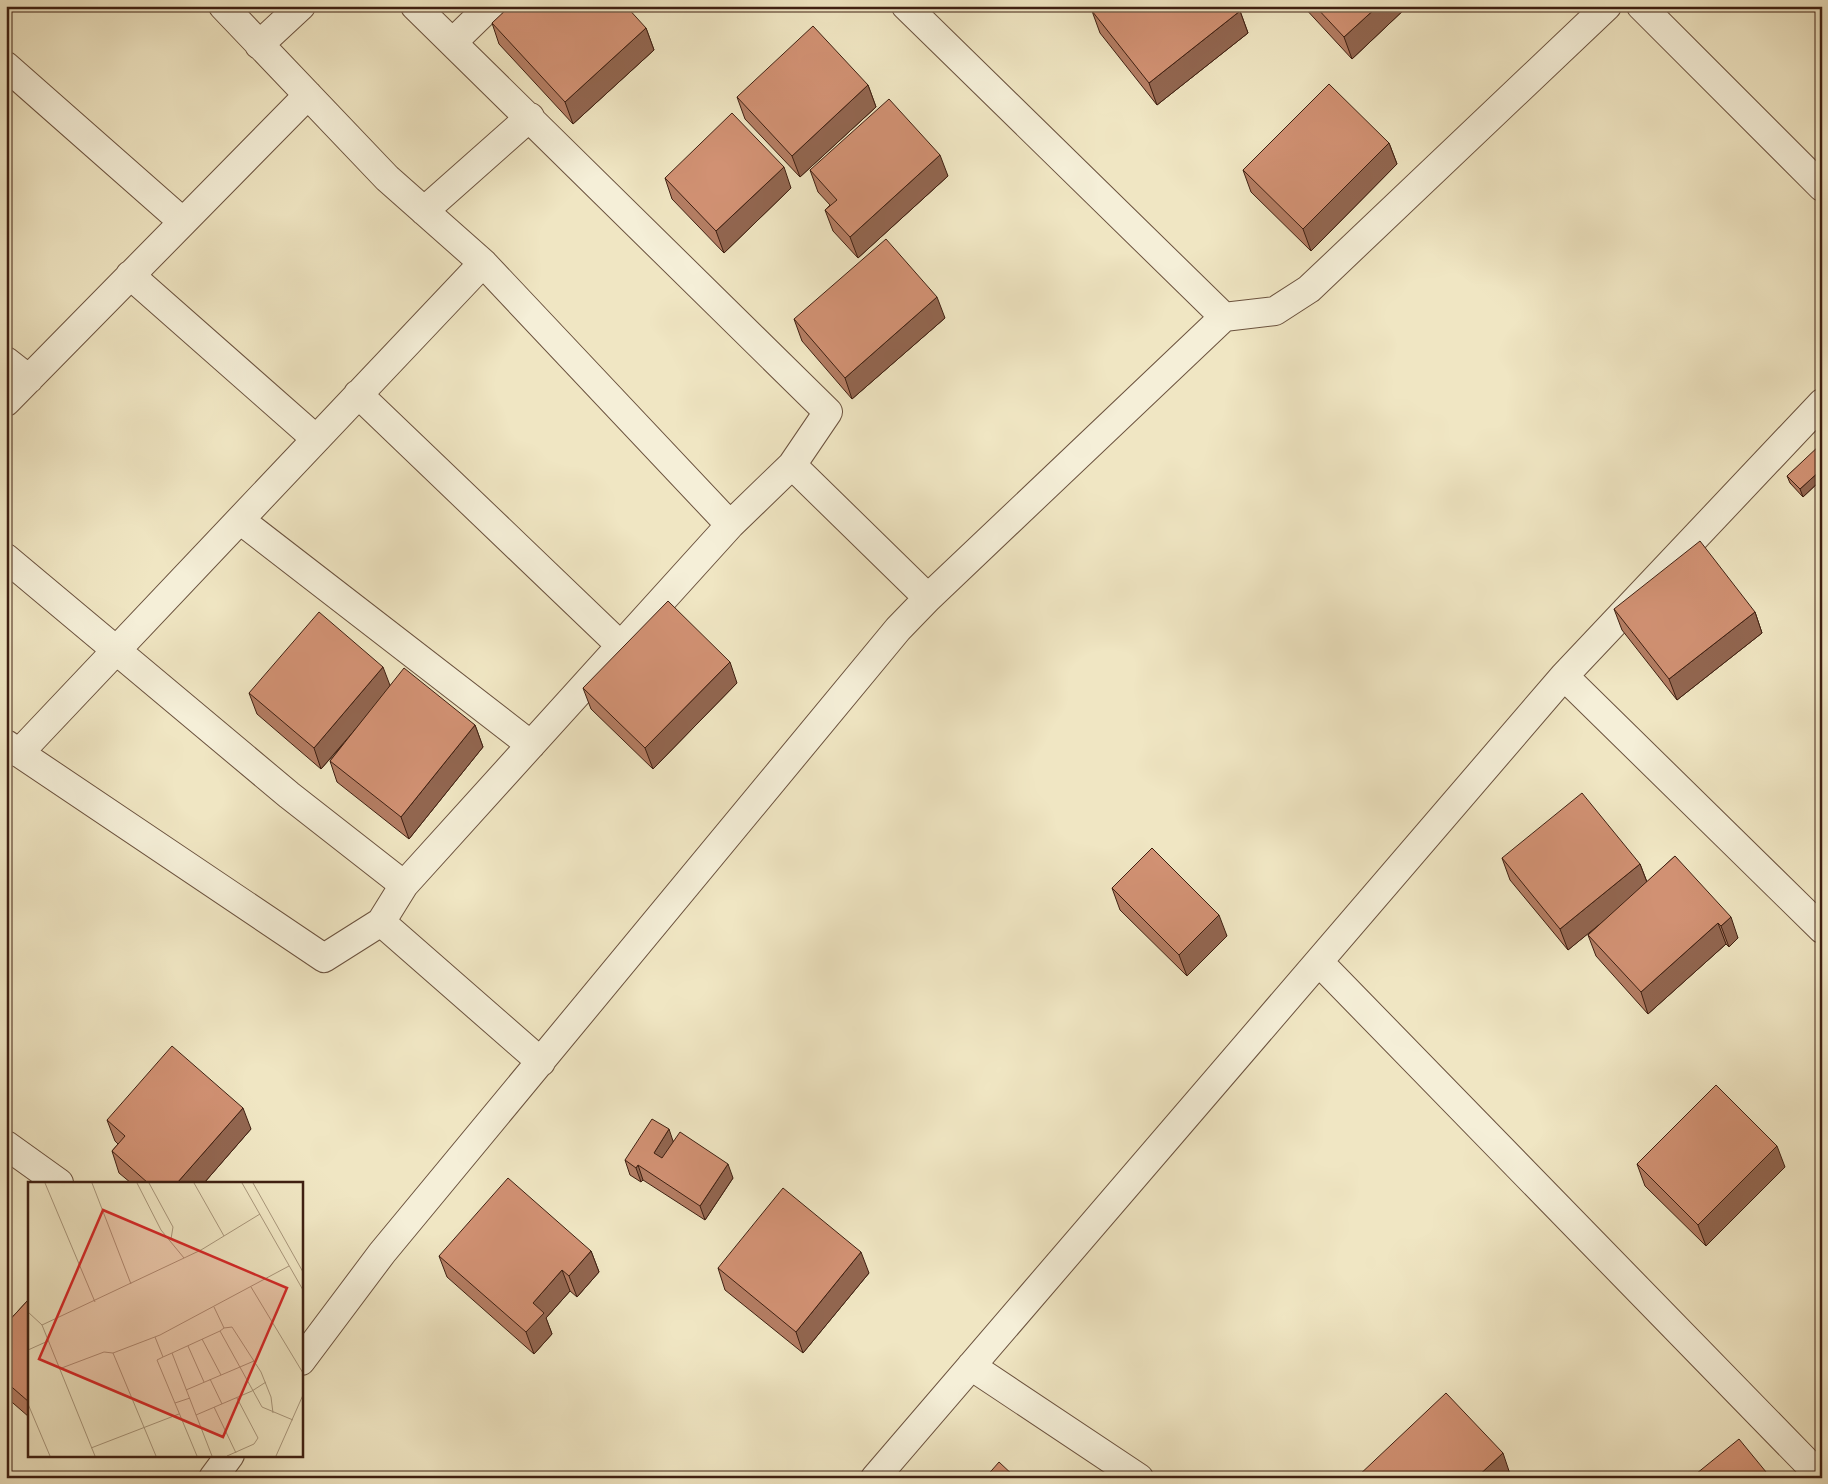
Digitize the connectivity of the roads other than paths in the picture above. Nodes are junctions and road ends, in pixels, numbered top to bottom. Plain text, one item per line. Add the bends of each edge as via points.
1 (223, 6) edge
2 (300, 6) edge
3 (415, 6) edge
4 (490, 6) edge
5 (906, 6) edge
6 (1607, 6) edge
7 (1641, 6) edge
8 (453, 42) junction
9 (260, 45) junction
10 (6, 66) edge
11 (308, 95) junction
12 (530, 117) junction
13 (1821, 184) edge
14 (424, 211) junction
15 (182, 222) junction
16 (483, 263) junction
17 (130, 275) junction
18 (1224, 317) junction
19 (6, 361) edge
20 (29, 379) junction
21 (358, 394) junction
22 (6, 402) edge
23 (1822, 403) edge
24 (316, 439) junction
25 (792, 465) junction
26 (240, 520) junction
27 (730, 525) junction
28 (6, 558) edge
29 (928, 598) junction
30 (621, 646) junction
31 (116, 650) junction
32 (1564, 676) junction
33 (531, 745) junction
34 (13, 748) edge
35 (404, 885) junction
36 (380, 922) junction
37 (1822, 929) edge
38 (1319, 962) junction
39 (541, 1062) junction
40 (6, 1145) edge
41 (57, 1182) edge
42 (302, 1359) edge
43 (971, 1366) junction
44 (229, 1456) edge
45 (213, 1478) edge
46 (875, 1478) edge
47 (1139, 1478) edge
48 (1822, 1478) edge

1 - 9 street
2 - 9 street
3 - 8 street
4 - 8 street
5 - 18 street
6 - 18 street via 1309,289 1276,311
7 - 13 street
8 - 12 street
9 - 11 street
10 - 15 street
11 - 14 street via 387,178
11 - 15 street
12 - 14 street
12 - 25 street via 828,412
14 - 16 street
15 - 17 street
16 - 21 street
16 - 27 street
17 - 20 street
17 - 24 street
18 - 29 street
19 - 20 street
20 - 22 street
21 - 24 street
21 - 30 street
23 - 32 street
24 - 26 street
25 - 27 street
25 - 29 street
26 - 31 street
26 - 33 street
27 - 30 street
28 - 31 street
29 - 39 street via 898,629
30 - 33 street
31 - 34 street
31 - 35 street via 289,795
32 - 37 street
32 - 38 street
33 - 35 street
34 - 36 street via 324,958
35 - 36 street
36 - 39 street
38 - 43 street
38 - 48 street
39 - 42 street via 382,1254
40 - 41 street
43 - 46 street
43 - 47 street
44 - 45 street

